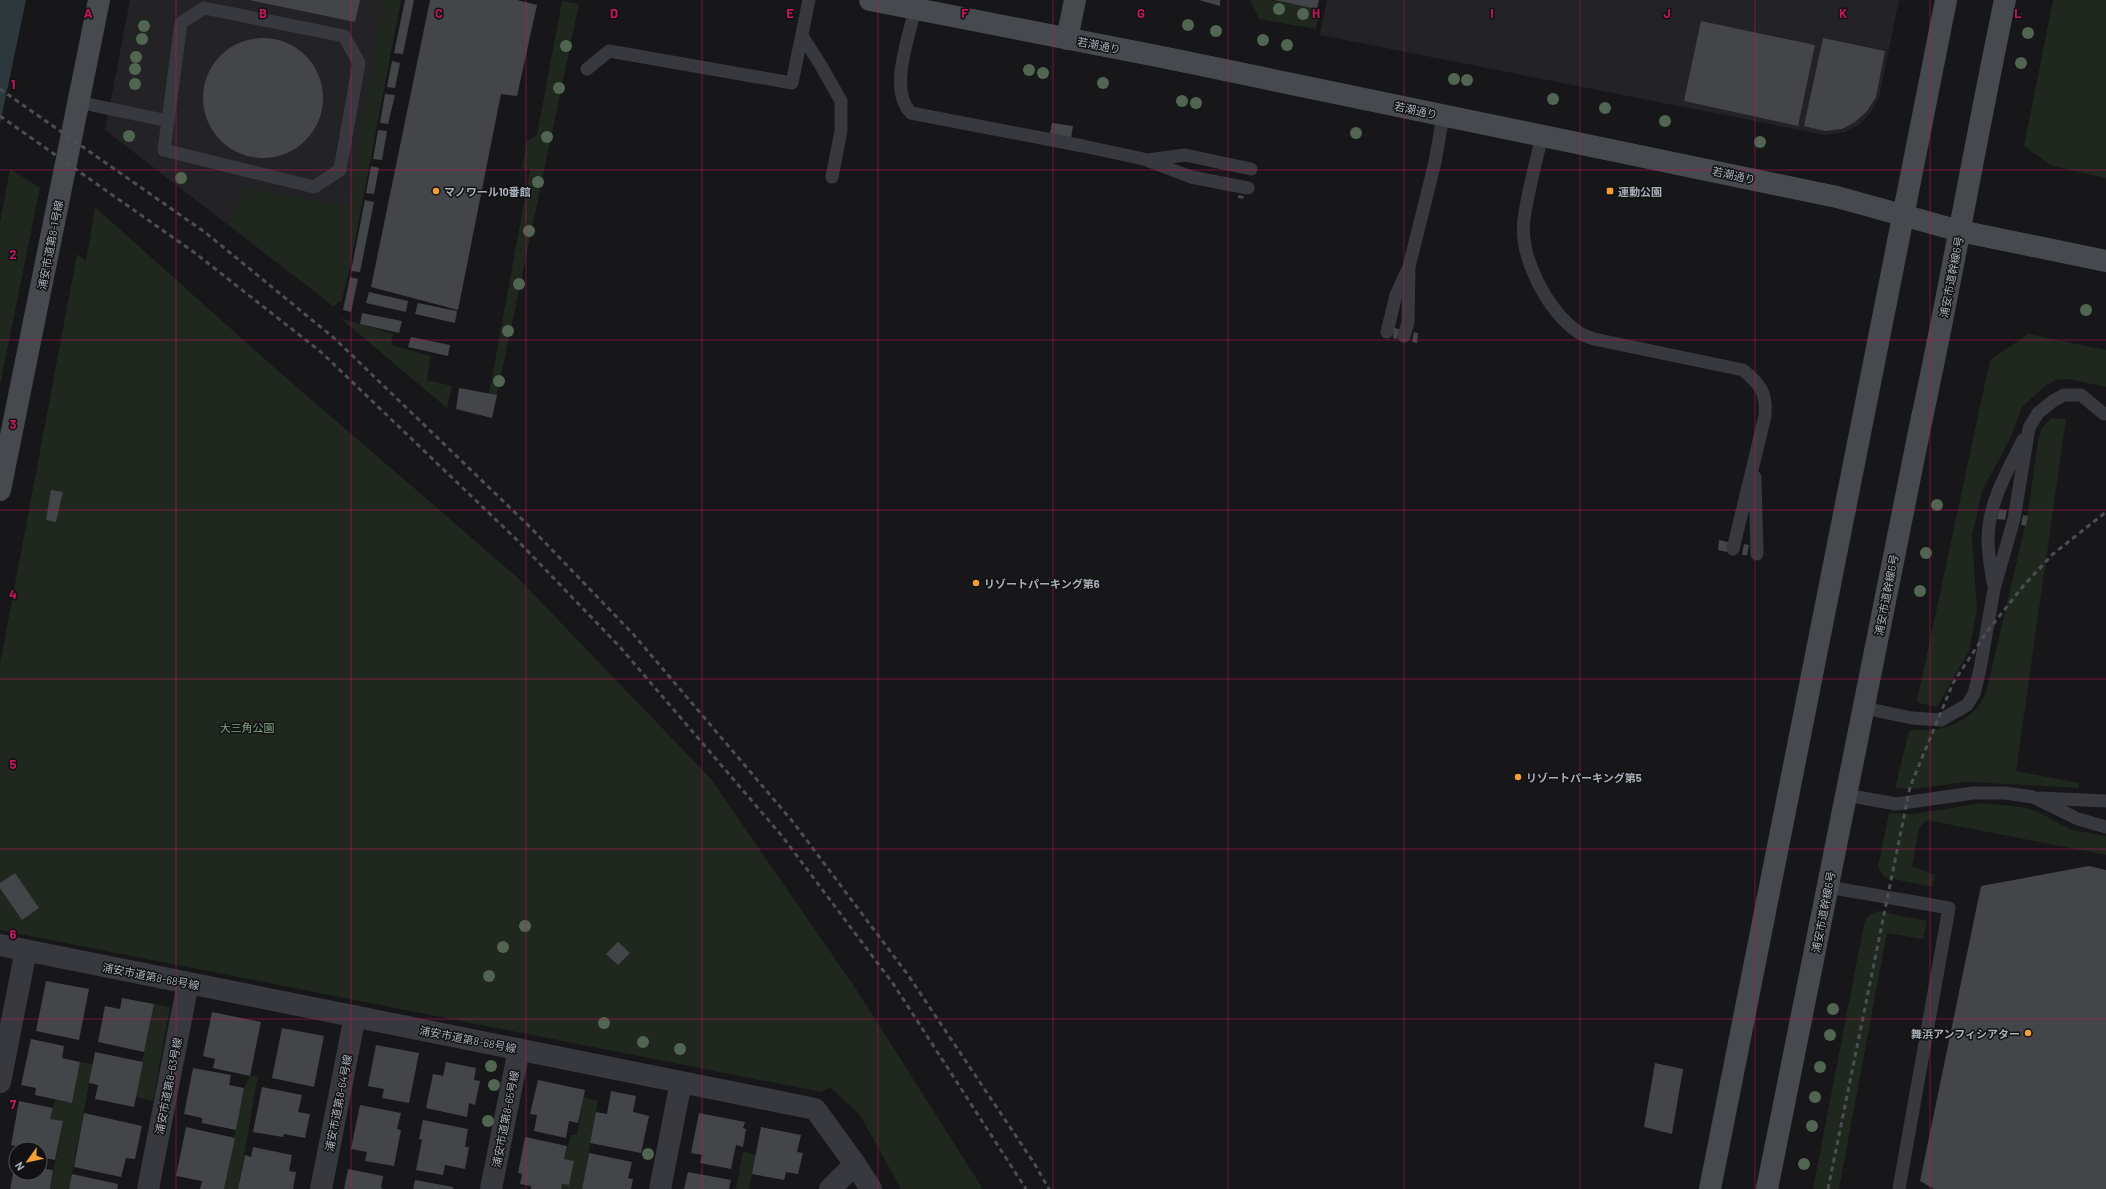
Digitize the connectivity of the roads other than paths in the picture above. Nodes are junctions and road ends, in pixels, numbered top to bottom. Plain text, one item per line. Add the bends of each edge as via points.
1 (99, 0) edge
2 (809, 0) edge
3 (870, 0) edge
4 (1075, 0) edge
5 (1946, 0) edge
6 (2005, 0) edge
7 (915, 10) junction
8 (802, 36) junction
9 (1067, 39) junction
10 (587, 70) dead end
11 (78, 102) junction
12 (1444, 116) junction
13 (168, 121) junction
14 (1542, 135) junction
15 (1148, 160) junction
16 (1251, 169) dead end
17 (832, 178) dead end
18 (1248, 188) dead end
19 (1903, 216) junction
20 (1960, 231) junction
21 (2106, 261) edge
22 (1409, 267) junction
23 (1387, 332) dead end
24 (1404, 336) dead end
25 (2104, 414) dead end
26 (2029, 428) junction
27 (1754, 459) junction
28 (0, 490) edge
29 (1732, 549) dead end
30 (1757, 554) dead end
31 (1994, 588) junction
32 (1864, 708) junction
33 (1846, 795) junction
34 (2033, 797) junction
35 (2106, 801) edge
36 (2106, 827) edge
37 (1828, 887) junction
38 (0, 945) edge
39 (26, 950) junction
40 (188, 983) junction
41 (355, 1016) junction
42 (519, 1049) junction
43 (0, 1082) edge
44 (681, 1082) junction
45 (855, 1164) junction
46 (148, 1189) edge
47 (321, 1189) edge
48 (491, 1189) edge
49 (660, 1189) edge
50 (830, 1189) edge
51 (870, 1189) edge
52 (1710, 1189) edge
53 (1767, 1189) edge
54 (1899, 1189) edge

1 - 11 street, 浦安市道第8-1号線
2 - 8 lane
3 - 7 street, 若潮通り
4 - 9 street
5 - 19 street
6 - 20 street, 浦安市道幹線6号 via 1975,143
7 - 9 street, 若潮通り
7 - 15 lane via 900,80 900,96 911,113
8 - 10 lane via 792,83 609,51
8 - 17 lane via 841,101 840,131
9 - 12 street, 若潮通り
11 - 13 lane
11 - 28 street, 浦安市道第8-1号線
12 - 14 street, 若潮通り
12 - 22 lane
13 - 13 lane via 164,150 314,187 340,170 359,63 344,36 204,8 180,23
14 - 19 street, 若潮通り via 1837,197
14 - 27 lane via 1524,220 1524,239 1528,258 1537,279 1553,306 1578,332 1594,339 1743,370 1758,383 1766,401 1765,416
15 - 16 lane via 1185,154
15 - 18 lane via 1191,177
19 - 20 street, 若潮通り
19 - 52 street
20 - 21 street, 若潮通り
20 - 32 street, 浦安市道幹線6号
22 - 23 lane via 1396,295
22 - 24 lane via 1408,322
25 - 26 lane via 2081,395 2064,395 2038,413
26 - 31 lane via 2014,519
26 - 31 lane via 1998,490 1992,514 1988,542
27 - 29 lane
27 - 30 lane
31 - 32 lane via 1980,669 1974,694 1967,705 1941,720 1912,718
32 - 33 street, 浦安市道幹線6号
33 - 34 lane via 1896,804 1973,793 2005,793
33 - 37 street, 浦安市道幹線6号
34 - 35 lane
34 - 36 lane via 2078,819
37 - 53 street, 浦安市道幹線6号
37 - 54 lane via 1949,908
38 - 39 street, 浦安市道第8-68号線
39 - 40 street, 浦安市道第8-68号線
39 - 43 street
40 - 41 street, 浦安市道第8-68号線
40 - 46 street, 浦安市道第8-63号線
41 - 42 street, 浦安市道第8-68号線
41 - 47 street, 浦安市道第8-64号線
42 - 44 street, 浦安市道第8-68号線
42 - 48 street, 浦安市道第8-65号線
44 - 45 street, 浦安市道第8-68号線 via 815,1109
44 - 49 street
45 - 50 street
45 - 51 street, 浦安市道第8-68号線

